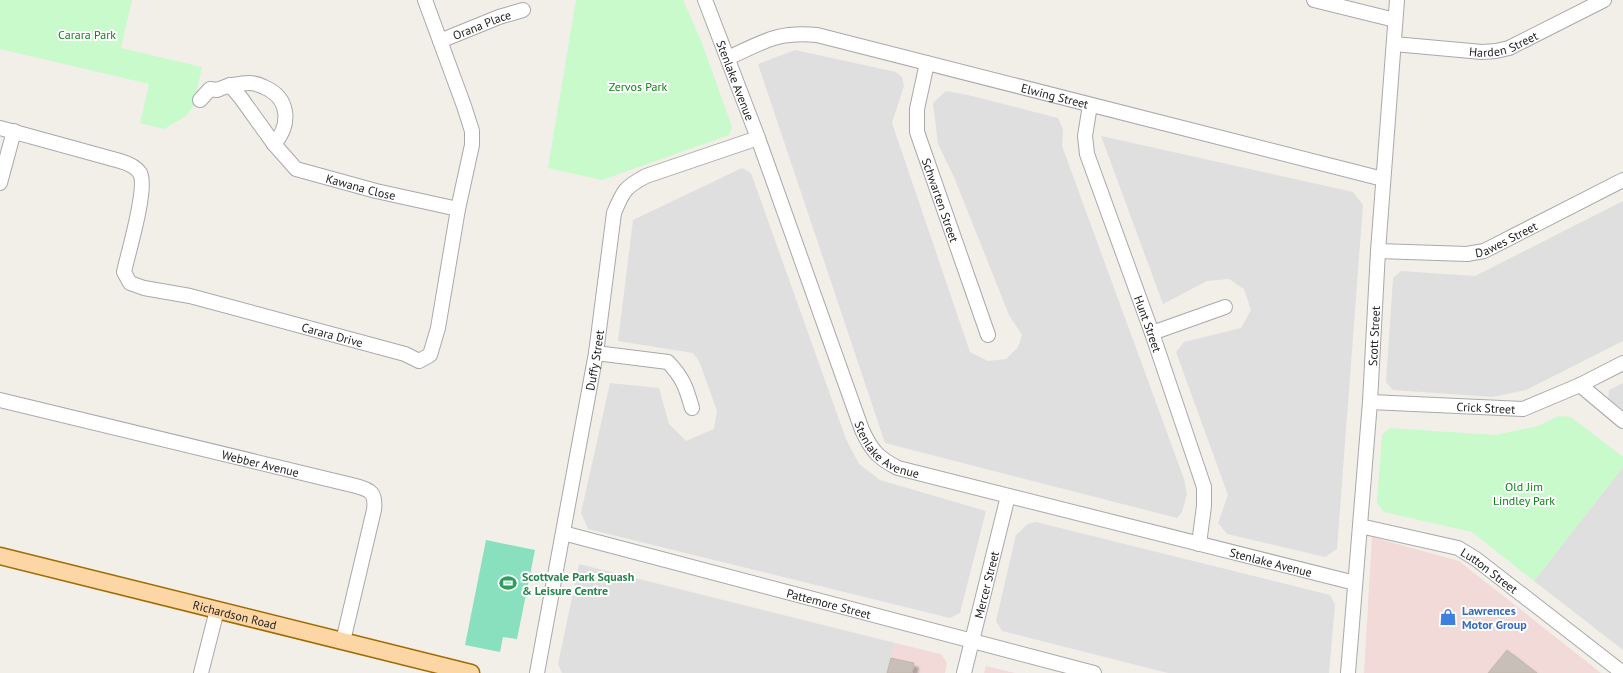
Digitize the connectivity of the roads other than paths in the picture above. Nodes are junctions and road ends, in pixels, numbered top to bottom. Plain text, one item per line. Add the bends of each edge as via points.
1 (425, 0) edge
2 (705, 0) edge
3 (1314, 0) edge
4 (1397, 0) edge
5 (1604, 0) edge
6 (524, 10) dead end
7 (1395, 20) junction
8 (440, 41) junction
9 (1394, 44) junction
10 (728, 58) junction
11 (927, 63) junction
12 (230, 86) junction
13 (200, 100) dead end
14 (1090, 105) junction
15 (7, 130) edge
16 (758, 138) junction
17 (274, 144) junction
18 (1383, 179) junction
19 (1623, 180) edge
20 (0, 183) edge
21 (458, 209) junction
22 (1378, 251) junction
23 (1225, 307) dead end
24 (1152, 333) junction
25 (988, 335) dead end
26 (596, 353) junction
27 (1623, 363) edge
28 (1580, 385) junction
29 (0, 400) edge
30 (1370, 402) junction
31 (692, 408) dead end
32 (1623, 420) edge
33 (1008, 496) junction
34 (1360, 526) junction
35 (563, 533) junction
36 (1199, 544) junction
37 (0, 556) edge
38 (1355, 582) junction
39 (217, 610) junction
40 (343, 641) junction
41 (971, 642) junction
42 (201, 673) edge
43 (471, 673) edge
44 (537, 673) edge
45 (964, 673) edge
46 (1094, 673) edge
47 (1348, 673) edge
48 (1623, 673) edge

1 - 8 street, Carara Drive
2 - 10 street, Stenlake Avenue
3 - 7 street
4 - 7 street, Scott Street
5 - 9 street, Harden Street via 1509,48 1496,51
6 - 8 street, Orana Place
7 - 9 street, Scott Street
8 - 21 street, Carara Drive via 472,131 472,146
9 - 18 street, Scott Street
10 - 11 street, Elwing Street via 774,37 802,34
10 - 16 street, Stenlake Avenue
11 - 14 street, Elwing Street
11 - 25 street, Schwarten Street via 916,109 917,132
12 - 13 street via 210,89
12 - 17 street, Kawana Close
12 - 17 street via 258,84 281,98 286,110 280,137
14 - 18 street, Elwing Street
14 - 24 street, Hunt Street via 1085,136 1087,154
15 - 20 street
15 - 21 street, Carara Drive via 120,160 140,173 142,189 124,272 130,282 405,354 419,361 430,355 438,328
16 - 26 street, Duffy Street via 630,184 614,213
16 - 33 street, Stenlake Avenue via 869,444 882,460 898,468
17 - 21 street, Kawana Close via 296,169
18 - 22 street, Scott Street
19 - 22 street, Dawes Street via 1484,251 1467,254
22 - 30 street, Scott Street
23 - 24 street
24 - 36 street, Hunt Street via 1204,487
26 - 31 street via 668,362 680,375
26 - 35 street, Duffy Street
27 - 28 street, Crick Street
28 - 30 street, Crick Street via 1523,409
28 - 32 street
29 - 40 street, Webber Avenue via 365,488 375,500 374,510
30 - 34 street, Scott Street
33 - 36 street, Stenlake Avenue
33 - 41 street, Mercer Street
34 - 38 street, Scott Street
34 - 48 street, Lutton Street via 1458,548
35 - 41 street, Pattemore Street
35 - 44 street, Duffy Street
36 - 38 street, Stenlake Avenue
37 - 39 main road, Richardson Road
38 - 47 street, Scott Street
39 - 40 main road, Richardson Road
39 - 42 street
40 - 43 main road, Richardson Road
41 - 45 street, Mercer Street
41 - 46 street, Pattemore Street

